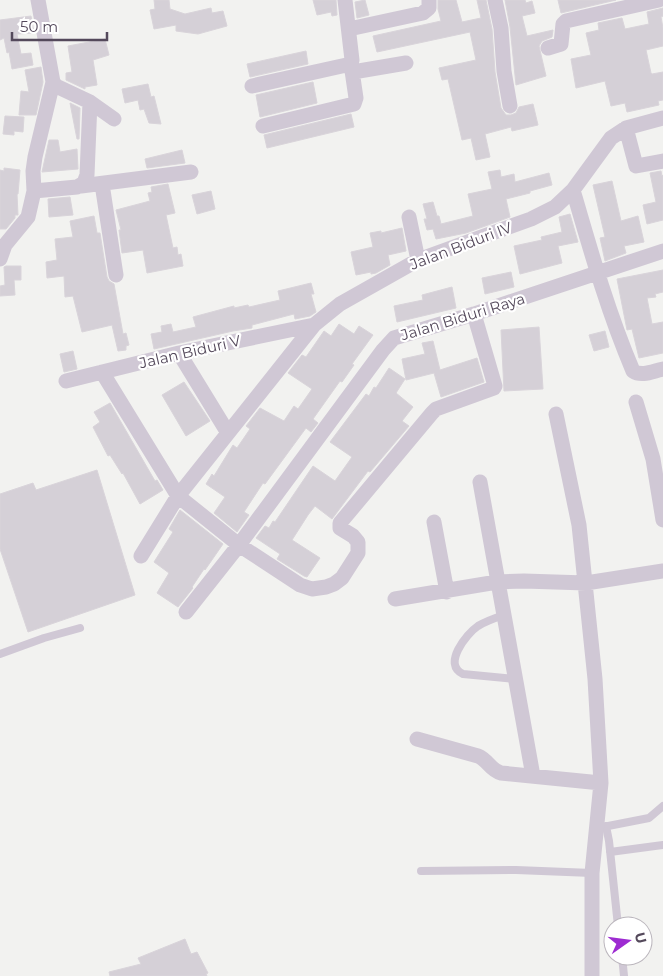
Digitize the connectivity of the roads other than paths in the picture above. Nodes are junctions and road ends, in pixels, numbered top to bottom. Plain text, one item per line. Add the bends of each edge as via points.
1 (38, 0) edge
2 (345, 0) edge
3 (429, 0) edge
4 (495, 0) edge
5 (659, 0) edge
6 (624, 4) edge
7 (349, 30) junction
8 (548, 48) dead end
9 (406, 63) dead end
10 (352, 68) junction
11 (52, 82) junction
12 (252, 86) dead end
13 (90, 102) junction
14 (510, 106) dead end
15 (663, 118) edge
16 (114, 119) dead end
17 (263, 126) dead end
18 (626, 128) junction
19 (663, 161) edge
20 (192, 172) dead end
21 (102, 184) junction
22 (81, 186) junction
23 (573, 190) junction
24 (34, 191) junction
25 (409, 217) dead end
26 (663, 251) edge
27 (0, 259) edge
28 (418, 260) junction
29 (597, 274) junction
30 (116, 275) dead end
31 (474, 314) junction
32 (314, 325) junction
33 (179, 353) junction
34 (663, 369) edge
35 (102, 372) junction
36 (66, 381) dead end
37 (636, 402) dead end
38 (556, 414) dead end
39 (228, 433) junction
40 (658, 458) edge
41 (480, 482) dead end
42 (178, 496) junction
43 (663, 520) edge
44 (434, 522) dead end
45 (239, 545) junction
46 (141, 556) dead end
47 (663, 571) edge
48 (497, 582) junction
49 (586, 583) junction
50 (447, 592) junction
51 (395, 599) dead end
52 (186, 612) dead end
53 (504, 615) junction
54 (80, 628) dead end
55 (0, 654) edge
56 (516, 679) junction
57 (417, 739) dead end
58 (533, 776) junction
59 (601, 783) junction
60 (663, 806) edge
61 (601, 827) junction
62 (663, 845) edge
63 (610, 852) junction
64 (421, 871) dead end
65 (592, 873) junction
66 (617, 916) edge
67 (592, 976) edge

1 - 11 street
2 - 7 street
3 - 7 street via 429,8 423,13
4 - 14 street
5 - 6 street
6 - 8 street via 566,21 561,44
7 - 10 street
9 - 10 street
10 - 12 street
10 - 17 street via 356,101 351,105
11 - 13 street
11 - 24 street via 35,156
13 - 16 street
13 - 22 street via 87,175
15 - 18 street, Jalan Biduri IV
18 - 19 street via 636,166
18 - 23 street, Jalan Biduri IV via 611,138
20 - 21 street
21 - 22 street
21 - 30 street
22 - 24 street
23 - 28 street, Jalan Biduri IV via 555,207 531,219
23 - 29 street
24 - 27 street via 28,217 5,246
25 - 28 street
26 - 29 street, Jalan Biduri Raya
28 - 32 street, Jalan Biduri IV via 340,304
29 - 31 street, Jalan Biduri Raya
29 - 34 street via 633,371 644,374
31 - 45 street, Jalan Biduri Raya via 394,338
31 - 45 street via 494,388 436,409 340,523 340,528 358,542 358,553 342,578 326,587 312,589 300,585
32 - 33 street, Jalan Biduri V
32 - 39 street, Jalan Biduri IV
33 - 35 street, Jalan Biduri V
33 - 39 street
35 - 36 street, Jalan Biduri V
35 - 42 street
37 - 40 street
38 - 49 street via 578,517
39 - 42 street, Jalan Biduri IV
40 - 43 street
41 - 48 street
42 - 45 street
42 - 46 street, Jalan Biduri IV
44 - 50 street
45 - 52 street, Jalan Biduri Raya
47 - 49 street
48 - 49 street
48 - 50 street
48 - 53 street
49 - 59 street
50 - 51 street
53 - 56 street
53 - 56 lane via 467,634 454,662 455,668 463,674
54 - 55 lane
56 - 58 street
57 - 58 street via 478,756 495,771
58 - 59 street
59 - 61 street
60 - 61 lane via 649,818
61 - 63 lane
61 - 65 street
62 - 63 lane
63 - 66 lane
64 - 65 lane
65 - 67 street

